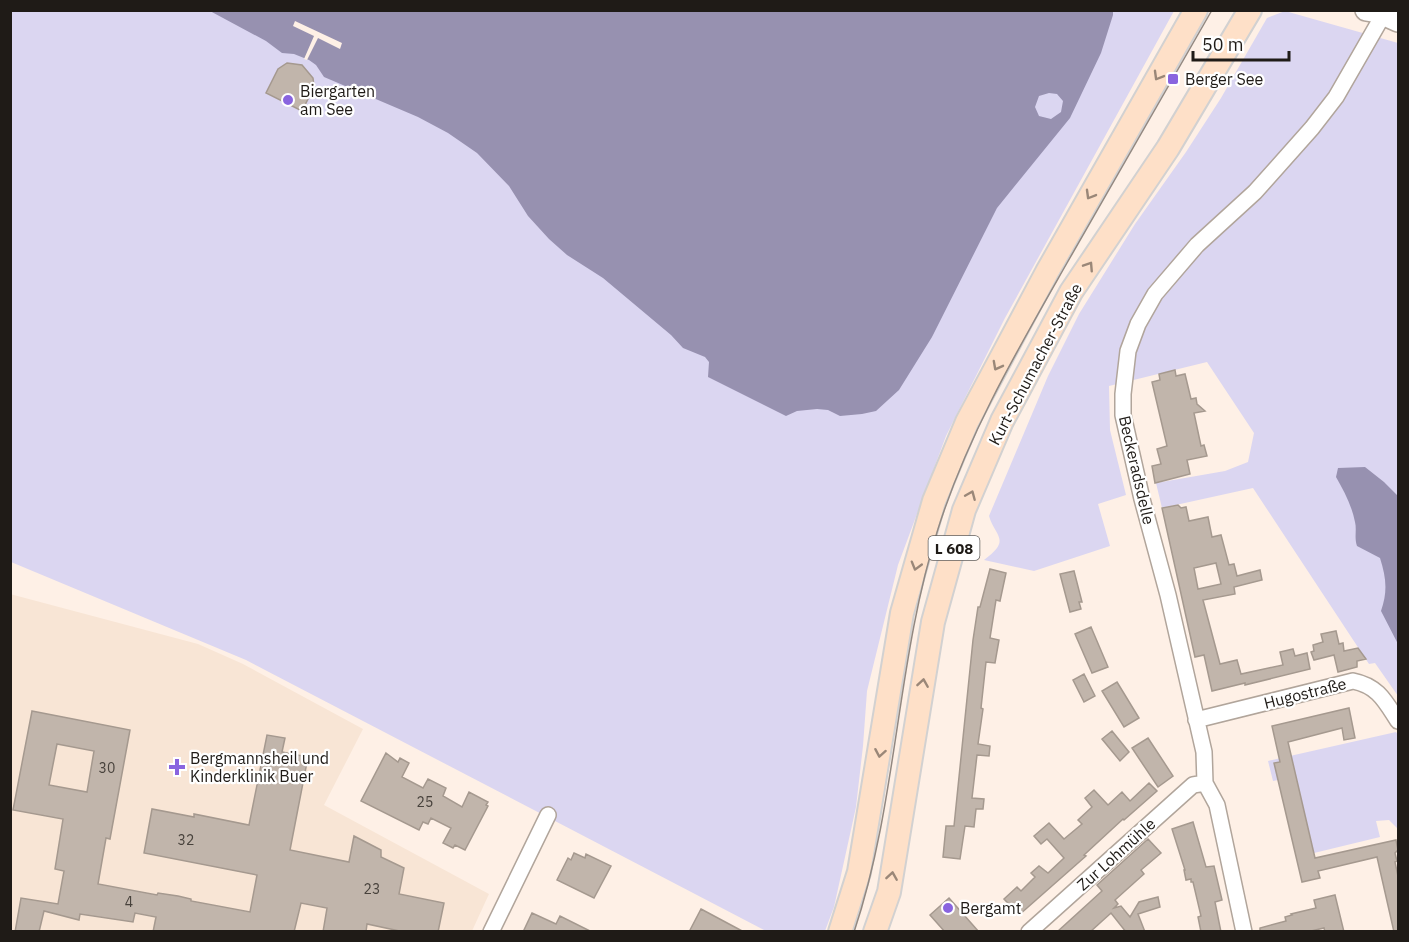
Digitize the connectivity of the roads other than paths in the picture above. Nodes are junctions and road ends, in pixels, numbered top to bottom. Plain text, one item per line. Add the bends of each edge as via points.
1 (1250, 10) edge
2 (1382, 13) edge
3 (1191, 16) edge
4 (1196, 720) junction
5 (1398, 721) edge
6 (1205, 783) junction
7 (548, 815) dead end
8 (491, 932) edge
9 (840, 932) edge
10 (875, 932) edge
11 (1029, 932) edge
12 (1244, 932) edge

10 -> 1 main road, Kurt-Schumacher-Straße / L 608 via 889,892 933,622 964,510 1002,422 1071,292 1168,148
2 - 4 street, Beckeradsdelle via 1336,97 1293,151 1197,245 1155,294 1137,324 1128,351 1123,415
3 -> 9 main road, Kurt-Schumacher-Straße / L 608 via 967,422 934,501 902,613 859,872
4 - 5 street, Hugostraße via 1353,681 1367,684 1380,695
4 - 6 street, Beckeradsdelle via 1204,752
6 - 11 street, Zur Lohmühle via 1193,785
6 - 12 street, Beckeradsdelle via 1217,805
7 - 8 street

